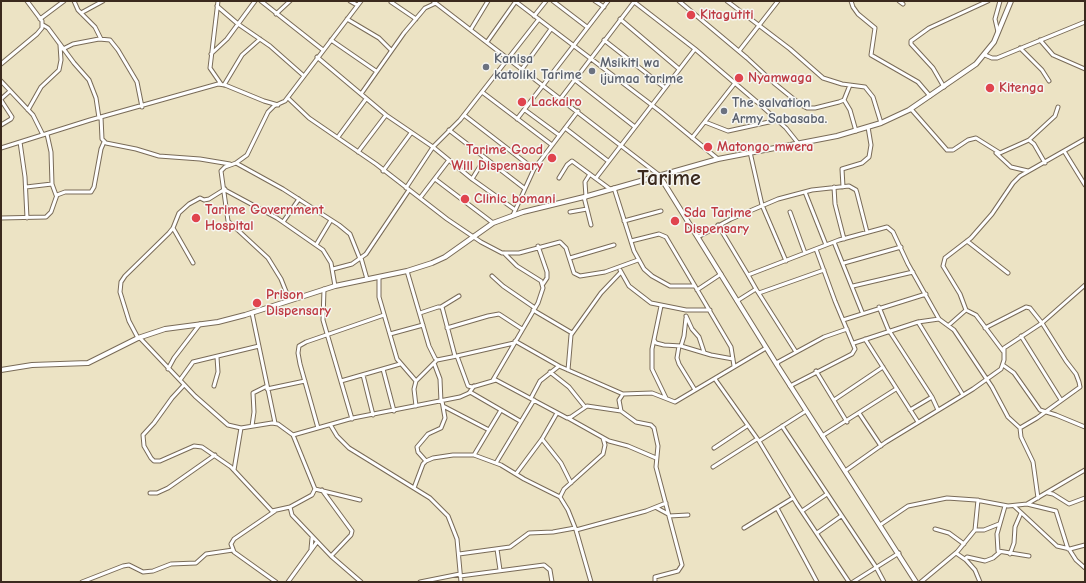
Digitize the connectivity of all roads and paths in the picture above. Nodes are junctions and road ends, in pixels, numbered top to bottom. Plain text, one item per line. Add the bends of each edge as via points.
1 (27, 1) edge
2 (64, 1) edge
3 (74, 1) edge
4 (103, 1) edge
5 (218, 1) edge
6 (255, 1) edge
7 (261, 1) edge
8 (290, 1) edge
9 (350, 1) edge
10 (361, 1) edge
11 (488, 1) edge
12 (516, 1) edge
13 (546, 1) edge
14 (553, 1) edge
15 (595, 1) edge
16 (608, 1) edge
17 (634, 1) edge
18 (679, 1) edge
19 (727, 1) edge
20 (778, 1) edge
21 (852, 1) edge
22 (899, 1) edge
23 (988, 1) edge
24 (1000, 1) edge
25 (1011, 1) edge
26 (391, 2) edge
27 (434, 2) edge
28 (903, 4) dead end
29 (357, 5) junction
30 (217, 6) junction
31 (604, 7) junction
32 (81, 13) junction
33 (276, 14) junction
34 (534, 16) junction
35 (40, 19) junction
36 (347, 19) junction
37 (416, 19) junction
38 (539, 19) junction
39 (620, 19) junction
40 (1085, 22) edge
41 (238, 24) junction
42 (43, 25) junction
43 (758, 26) junction
44 (587, 27) junction
45 (471, 29) junction
46 (551, 29) junction
47 (998, 34) junction
48 (101, 39) junction
49 (260, 39) junction
50 (331, 40) junction
51 (604, 40) junction
52 (1040, 40) junction
53 (487, 42) junction
54 (60, 45) junction
55 (572, 46) junction
56 (1020, 48) junction
57 (64, 49) junction
58 (694, 49) junction
59 (323, 50) junction
60 (391, 50) junction
61 (739, 51) junction
62 (211, 54) junction
63 (985, 54) junction
64 (317, 57) junction
65 (508, 58) junction
66 (590, 58) junction
67 (1, 64) edge
68 (522, 69) junction
69 (679, 69) junction
70 (1085, 69) edge
71 (376, 71) junction
72 (304, 76) junction
73 (575, 80) junction
74 (1, 81) edge
75 (1049, 81) dead end
76 (223, 84) junction
77 (735, 84) junction
78 (544, 85) junction
79 (850, 85) junction
80 (664, 87) junction
81 (944, 87) junction
82 (10, 91) junction
83 (482, 92) junction
84 (361, 94) junction
85 (930, 97) junction
86 (288, 98) junction
87 (561, 98) junction
88 (366, 99) junction
89 (1, 100) edge
90 (844, 100) junction
91 (278, 105) junction
92 (651, 105) junction
93 (142, 107) junction
94 (1058, 107) dead end
95 (911, 109) junction
96 (28, 110) junction
97 (525, 110) junction
98 (578, 112) junction
99 (386, 115) junction
100 (464, 115) junction
101 (100, 117) junction
102 (517, 119) junction
103 (778, 120) junction
104 (705, 122) junction
105 (881, 123) junction
106 (1, 125) edge
107 (635, 127) junction
108 (565, 128) junction
109 (868, 128) junction
110 (449, 130) junction
111 (856, 131) junction
112 (411, 133) junction
113 (45, 134) junction
114 (559, 136) junction
115 (338, 137) junction
116 (692, 138) junction
117 (1028, 140) junction
118 (1085, 140) edge
119 (20, 142) junction
120 (104, 142) junction
121 (798, 143) junction
122 (621, 144) junction
123 (552, 146) junction
124 (433, 147) junction
125 (1, 148) edge
126 (1064, 151) junction
127 (358, 152) junction
128 (750, 152) junction
129 (995, 152) junction
130 (485, 158) junction
131 (718, 159) junction
132 (449, 160) junction
133 (608, 161) junction
134 (236, 163) junction
135 (1045, 163) junction
136 (231, 165) junction
137 (534, 169) junction
138 (383, 171) junction
139 (1028, 172) junction
140 (590, 174) junction
141 (659, 175) junction
142 (559, 178) dead end
143 (596, 178) junction
144 (435, 179) junction
145 (472, 179) junction
146 (52, 184) junction
147 (1085, 185) edge
148 (26, 187) junction
149 (834, 187) junction
150 (843, 187) junction
151 (524, 188) junction
152 (225, 189) junction
153 (408, 189) junction
154 (612, 189) junction
155 (805, 192) junction
156 (56, 195) junction
157 (585, 197) junction
158 (420, 198) junction
159 (299, 199) junction
160 (762, 205) junction
161 (514, 209) junction
162 (587, 209) junction
163 (661, 211) dead end
164 (570, 212) dead end
165 (790, 212) dead end
166 (513, 215) junction
167 (1, 218) edge
168 (27, 218) junction
169 (331, 220) junction
170 (624, 221) junction
171 (283, 222) junction
172 (493, 223) junction
173 (591, 225) dead end
174 (718, 225) junction
175 (174, 228) junction
176 (867, 232) junction
177 (474, 237) junction
178 (698, 237) junction
179 (844, 239) junction
180 (630, 241) junction
181 (967, 241) junction
182 (834, 242) junction
183 (316, 245) junction
184 (614, 245) dead end
185 (826, 245) junction
186 (538, 246) junction
187 (901, 247) junction
188 (816, 249) junction
189 (504, 253) junction
190 (805, 253) junction
191 (360, 258) junction
192 (570, 258) junction
193 (638, 260) junction
194 (786, 260) junction
195 (193, 263) dead end
196 (844, 263) junction
197 (618, 267) junction
198 (333, 269) junction
199 (824, 270) junction
200 (407, 271) junction
201 (621, 272) junction
202 (913, 272) junction
203 (1008, 273) dead end
204 (721, 274) junction
205 (748, 275) junction
206 (492, 276) dead end
207 (378, 277) junction
208 (367, 279) junction
209 (542, 284) junction
210 (1085, 284) edge
211 (335, 286) junction
212 (853, 286) junction
213 (696, 288) junction
214 (324, 289) junction
215 (756, 289) junction
216 (759, 293) junction
217 (926, 294) junction
218 (459, 296) dead end
219 (289, 299) junction
220 (737, 301) junction
221 (661, 306) junction
222 (441, 307) junction
223 (879, 307) junction
224 (534, 309) junction
225 (686, 310) junction
226 (710, 310) junction
227 (966, 310) junction
228 (862, 312) junction
229 (252, 313) junction
230 (420, 313) junction
231 (384, 315) junction
232 (686, 316) junction
233 (939, 319) junction
234 (843, 320) junction
235 (918, 322) junction
236 (1042, 322) junction
237 (200, 324) junction
238 (423, 325) junction
239 (949, 325) junction
240 (447, 328) junction
241 (985, 328) junction
242 (522, 329) junction
243 (847, 329) junction
244 (889, 331) junction
245 (572, 333) junction
246 (390, 334) junction
247 (327, 335) junction
248 (1021, 336) junction
249 (139, 338) junction
250 (865, 339) junction
251 (654, 340) junction
252 (514, 342) junction
253 (854, 343) junction
254 (259, 346) junction
255 (680, 346) junction
256 (766, 348) junction
257 (1003, 350) junction
258 (704, 352) junction
259 (796, 352) junction
260 (456, 356) junction
261 (217, 357) junction
262 (733, 359) junction
263 (437, 360) junction
264 (434, 363) junction
265 (400, 364) junction
266 (777, 365) junction
267 (559, 366) junction
268 (734, 366) junction
269 (1003, 366) junction
270 (883, 367) junction
271 (168, 369) junction
272 (383, 369) junction
273 (1, 370) edge
274 (568, 370) junction
275 (816, 371) junction
276 (550, 372) junction
277 (362, 375) junction
278 (715, 378) junction
279 (987, 379) junction
280 (180, 380) junction
281 (416, 380) junction
282 (493, 380) junction
283 (304, 381) junction
284 (341, 381) junction
285 (184, 384) junction
286 (214, 386) dead end
287 (474, 386) junction
288 (790, 386) junction
289 (267, 388) junction
290 (896, 389) junction
291 (695, 390) junction
292 (470, 392) junction
293 (623, 394) junction
294 (963, 395) junction
295 (932, 397) junction
296 (532, 399) junction
297 (666, 399) junction
298 (834, 400) junction
299 (1061, 400) junction
300 (442, 401) junction
301 (935, 401) junction
302 (416, 406) junction
303 (444, 406) junction
304 (944, 406) junction
305 (584, 407) junction
306 (501, 410) junction
307 (910, 410) junction
308 (938, 410) junction
309 (394, 411) junction
310 (621, 411) junction
311 (806, 411) junction
312 (1046, 412) junction
313 (557, 413) junction
314 (859, 413) junction
315 (373, 415) junction
316 (568, 418) junction
317 (352, 419) junction
318 (520, 421) junction
319 (847, 422) junction
320 (918, 422) junction
321 (276, 423) junction
322 (252, 426) junction
323 (331, 426) junction
324 (747, 426) junction
325 (782, 426) junction
326 (1085, 427) edge
327 (241, 428) junction
328 (318, 428) junction
329 (1020, 428) junction
330 (489, 430) junction
331 (293, 435) junction
332 (822, 436) junction
333 (603, 438) junction
334 (542, 439) junction
335 (758, 440) junction
336 (881, 446) junction
337 (714, 448) dead end
338 (214, 455) junction
339 (474, 455) junction
340 (656, 458) junction
341 (426, 461) junction
342 (496, 463) junction
343 (713, 467) dead end
344 (234, 470) junction
345 (1085, 470) edge
346 (845, 471) junction
347 (516, 474) junction
348 (571, 483) junction
349 (315, 488) junction
350 (414, 488) junction
351 (322, 490) junction
352 (150, 493) dead end
353 (1046, 493) junction
354 (827, 494) junction
355 (560, 498) junction
356 (794, 498) junction
357 (1038, 498) junction
358 (1085, 499) edge
359 (360, 500) dead end
360 (978, 500) junction
361 (666, 503) junction
362 (1028, 504) junction
363 (1005, 506) junction
364 (1014, 506) junction
365 (290, 507) junction
366 (657, 508) junction
367 (777, 508) junction
368 (275, 511) junction
369 (802, 511) junction
370 (1021, 513) junction
371 (669, 515) junction
372 (688, 515) dead end
373 (841, 516) junction
374 (999, 524) junction
375 (880, 525) junction
376 (744, 528) dead end
377 (576, 529) junction
378 (935, 529) dead end
379 (975, 530) junction
380 (817, 533) junction
381 (312, 538) junction
382 (317, 542) junction
383 (964, 544) junction
384 (1085, 545) edge
385 (311, 549) junction
386 (497, 549) junction
387 (1068, 549) junction
388 (233, 550) junction
389 (1000, 552) junction
390 (899, 553) junction
391 (956, 553) junction
392 (459, 554) junction
393 (1010, 554) junction
394 (331, 556) junction
395 (1029, 556) dead end
396 (965, 559) junction
397 (876, 566) junction
398 (1085, 568) edge
399 (500, 570) junction
400 (460, 575) junction
401 (82, 582) edge
402 (276, 582) edge
403 (288, 582) edge
404 (361, 582) edge
405 (420, 582) edge
406 (461, 582) edge
407 (552, 582) edge
408 (591, 582) edge
409 (655, 582) edge
410 (817, 582) edge
411 (850, 582) edge
412 (853, 582) edge
413 (884, 582) edge
414 (916, 582) edge
415 (921, 582) edge
416 (980, 582) edge

1 - 35 street
2 - 35 street
3 - 32 street
4 - 32 street
5 - 30 street
6 - 41 street
7 - 33 street
8 - 33 street
9 - 29 street
10 - 29 street
11 - 45 street
12 - 34 street
12 - 53 street
13 - 34 street
14 - 44 street
15 - 31 street
16 - 31 street
17 - 39 street
17 - 58 street
18 - 61 street
19 - 43 street
20 - 43 street
21 - 85 street via 858,14 875,28 871,55 918,82
22 - 28 street
23 - 81 street via 929,28 910,41 933,68
24 - 47 street via 995,19
25 - 47 main road
26 - 37 street
27 - 37 street
27 - 45 street
29 - 36 street
30 - 41 street
30 - 62 street
31 - 44 street
32 - 48 street via 95,27
33 - 59 street
34 - 38 street
35 - 42 street
36 - 50 street
36 - 60 street via 379,38
37 - 60 street
38 - 46 street
38 - 65 street
39 - 51 street
39 - 69 street
40 - 52 street
41 - 49 street
41 - 62 street via 221,46
42 - 54 street
42 - 67 street via 37,34
43 - 61 street
43 - 79 street via 790,49 823,78
44 - 55 street
45 - 53 street
46 - 55 street
46 - 68 street
47 - 63 main road
48 - 57 street via 73,44
48 - 93 street via 110,40 118,50 138,85
49 - 72 street
49 - 76 street via 242,55
50 - 59 street
50 - 71 street
51 - 66 street
51 - 80 street
52 - 56 street
52 - 70 street via 1054,55
53 - 65 street
54 - 57 street
54 - 96 street via 59,70 41,87
55 - 66 street
55 - 78 street
56 - 63 street via 996,58
56 - 75 street via 1042,70
57 - 101 street via 89,80
58 - 69 street
58 - 77 street
59 - 64 street
60 - 71 street
61 - 90 street via 801,105 815,108
62 - 76 street via 210,68
63 - 81 main road via 976,64
64 - 72 street
64 - 84 street
65 - 68 street
65 - 83 street
66 - 73 street
66 - 92 street
68 - 78 street
69 - 80 street
71 - 84 street
72 - 86 street
73 - 87 street
73 - 107 street
74 - 82 street
76 - 91 street
76 - 93 street
77 - 103 street
77 - 104 street
78 - 87 street
78 - 97 street
79 - 90 street
79 - 105 street via 861,85 869,91
80 - 92 street
81 - 85 main road
82 - 89 street
82 - 96 street
83 - 100 street
83 - 102 street
84 - 88 street
85 - 95 main road
86 - 91 street
86 - 115 street via 310,118
87 - 98 street
88 - 99 street
88 - 115 street
89 - 106 street via 12,116
90 - 111 street
91 - 134 street via 268,112 247,155
92 - 107 street
92 - 116 street
93 - 101 street
94 - 117 street via 1053,118
95 - 105 main road
95 - 129 street via 947,150 973,138 984,142
96 - 113 street
97 - 102 street
97 - 114 street
98 - 108 street
98 - 122 street
99 - 112 street
99 - 127 street
100 - 110 street
100 - 137 street
101 - 113 street
101 - 120 street
102 - 123 street
103 - 104 street via 728,131
103 - 121 street
104 - 116 street
105 - 109 main road
107 - 122 street
108 - 114 street
108 - 133 street
109 - 111 main road
109 - 150 street via 871,145 869,157 862,163 842,169
110 - 124 street
110 - 130 street
111 - 121 main road
112 - 124 street
112 - 138 street
113 - 119 street
113 - 146 street via 51,152
114 - 123 street
115 - 127 street
116 - 131 street
117 - 129 street via 1002,153
117 - 135 street via 1034,144
118 - 126 street
119 - 125 street
119 - 148 street
120 - 136 street via 159,156 200,159
120 - 156 street via 93,190 86,193 65,192
121 - 128 main road
122 - 133 street
122 - 141 street
123 - 137 street
124 - 132 street
124 - 153 street
126 - 135 street
126 - 147 street
127 - 138 street
128 - 131 main road
128 - 160 street
129 - 139 street via 1011,167
130 - 145 street
130 - 151 street
131 - 141 main road
132 - 144 street
132 - 145 street
133 - 143 street
134 - 136 street
134 - 159 street
135 - 139 street
136 - 152 street via 221,171
137 - 151 street
138 - 153 street
139 - 181 street via 1014,183 992,214
140 - 142 street via 572,161 566,165
140 - 143 street
140 - 157 street via 585,182
141 - 154 main road
141 - 178 main road
143 - 154 street
144 - 158 street
144 - 172 street
145 - 161 street
146 - 148 street
146 - 156 street
148 - 168 street
149 - 150 street
149 - 155 street
149 - 179 street via 835,204
150 - 176 street via 849,186 856,190
151 - 161 street
152 - 171 street
152 - 175 street via 210,199 200,198 189,204 179,213
152 - 219 street via 225,212 228,221 268,258
153 - 158 street
153 - 191 street via 374,244
154 - 157 main road
154 - 170 street
155 - 160 street
155 - 185 street
156 - 168 street via 49,216
157 - 162 street
157 - 166 main road
158 - 177 street
159 - 169 street
159 - 171 street
160 - 174 street
160 - 194 street
161 - 166 street
162 - 164 street
162 - 173 street
163 - 170 street
165 - 190 street
166 - 172 main road
167 - 168 street
169 - 183 street
169 - 191 street via 350,234
170 - 180 street
171 - 183 street
172 - 177 main road
174 - 178 street
174 - 205 street
175 - 195 street
175 - 249 street via 130,269 122,282 120,292 129,321
176 - 179 street
176 - 187 street via 887,227 893,232
177 - 189 street
177 - 200 main road via 446,258
178 - 204 main road
179 - 182 street
180 - 193 street
180 - 213 street via 663,235
181 - 203 street
181 - 227 street via 945,258 943,263
182 - 185 street
182 - 196 street
183 - 198 street via 328,257
184 - 192 street
185 - 188 street
186 - 189 street via 519,253
186 - 192 street via 563,243
186 - 209 street via 548,272
187 - 196 street
187 - 202 street
188 - 190 street
188 - 199 street
189 - 209 street via 508,259
190 - 194 street
191 - 198 street via 352,264
191 - 208 street
192 - 197 street via 574,273 580,276
193 - 197 street
193 - 213 street via 652,276 670,286
194 - 205 street
196 - 212 street
197 - 201 street
198 - 211 street
199 - 216 street
199 - 234 street
200 - 207 main road
200 - 230 street via 412,294
201 - 221 street via 637,294
201 - 245 street via 601,293
202 - 212 street
202 - 217 street
204 - 213 street
204 - 220 main road
205 - 215 street
206 - 224 street
207 - 208 main road
207 - 231 street via 379,297
208 - 211 main road
209 - 224 street via 540,297
210 - 236 street
211 - 214 main road
212 - 228 street
213 - 226 street
214 - 219 main road
214 - 247 street via 323,320
215 - 216 street
215 - 220 street
216 - 259 street
217 - 223 street
217 - 233 street
218 - 222 street
219 - 229 main road
220 - 256 main road
221 - 225 street
221 - 251 street
222 - 230 street
222 - 240 street
223 - 228 street
223 - 244 street
224 - 242 street
224 - 245 street
225 - 226 street
225 - 232 street
226 - 262 street via 731,347
227 - 239 street
227 - 241 street via 976,315
228 - 234 street
229 - 237 main road
229 - 254 street
230 - 238 street
231 - 246 street
231 - 247 street
232 - 255 street via 685,332
232 - 258 street via 699,337
233 - 235 street
233 - 239 street
234 - 243 street
235 - 244 street
235 - 294 street
236 - 241 street via 1035,312 1026,307
236 - 248 street
236 - 299 street via 1079,382 1079,389
237 - 249 main road via 166,329
237 - 271 street
238 - 246 street
238 - 263 street via 431,352
239 - 279 street
240 - 242 street via 499,314
240 - 260 street
241 - 257 street
242 - 252 street
243 - 253 street
243 - 259 street via 824,337
244 - 250 street
244 - 295 street
245 - 274 street
246 - 265 street
247 - 283 street via 300,346 298,353
247 - 284 street
248 - 257 street
248 - 299 street
249 - 271 street
249 - 273 main road via 88,362 32,365
250 - 253 street
250 - 270 street
251 - 255 street via 664,345
251 - 297 street via 652,369
252 - 260 street
252 - 267 street
252 - 282 street
253 - 275 street via 856,349 852,354
254 - 261 street
254 - 289 street
255 - 258 street
255 - 291 street via 677,358 679,364
256 - 266 main road
256 - 268 street
257 - 269 street
258 - 262 street
259 - 266 street
260 - 263 street
260 - 287 street via 468,386
261 - 280 street via 193,362
261 - 286 street via 218,372
262 - 268 street
263 - 264 street
264 - 281 street
264 - 300 street via 440,379
265 - 272 street
265 - 281 street
266 - 288 main road
267 - 274 street
267 - 276 street
268 - 278 street
269 - 279 street
269 - 312 street via 1014,372 1040,410
270 - 290 street
270 - 298 street
271 - 280 street
272 - 277 street
272 - 309 street
274 - 293 street
275 - 288 street
275 - 298 street
276 - 296 street via 536,387
276 - 305 street via 569,387
277 - 284 street
277 - 315 street
278 - 291 street
278 - 324 street
279 - 294 street
279 - 329 street via 1008,417
280 - 285 street
281 - 302 street
282 - 287 street
282 - 296 street via 512,387
283 - 289 street
283 - 328 street
284 - 317 street
285 - 327 street via 228,425
285 - 338 street via 143,435 144,446 154,461 160,461 194,446 202,447
287 - 292 street
288 - 311 main road
289 - 321 street
289 - 322 street via 253,393
290 - 307 street
290 - 314 street
291 - 297 street via 675,402
292 - 300 street
292 - 306 street
293 - 297 street via 652,393
293 - 310 street via 619,400
294 - 304 street
295 - 301 street
295 - 307 street
296 - 313 street
296 - 318 street
298 - 319 street
299 - 312 street
300 - 302 street
300 - 303 street
301 - 304 street
301 - 308 street
302 - 309 street
303 - 330 street
303 - 341 street via 445,418 441,428 428,434 417,447
304 - 308 street
305 - 310 street via 594,406
305 - 316 street
306 - 318 street
306 - 330 street
307 - 320 street
308 - 320 street
309 - 315 street
310 - 340 street via 636,422 652,426 658,446
311 - 325 street
311 - 332 main road
312 - 326 street
312 - 329 street
313 - 316 street
313 - 334 street
314 - 319 street
314 - 336 street
315 - 317 street
316 - 333 street
317 - 323 street
318 - 342 street
319 - 332 street
320 - 336 street
321 - 322 street
321 - 331 street
322 - 327 street
323 - 328 street
323 - 350 street via 349,448
324 - 335 street
324 - 337 street
325 - 335 street
325 - 354 street
327 - 344 street
328 - 331 street
329 - 357 street via 1021,438 1033,462
330 - 339 street
331 - 349 street
332 - 346 main road
333 - 340 street
333 - 348 street via 605,445 602,454
334 - 347 street
334 - 348 street via 561,463
335 - 343 street
335 - 356 street
336 - 346 street
338 - 344 street
338 - 352 street via 168,488
339 - 341 street via 452,455
339 - 342 street
340 - 361 street
341 - 350 street
342 - 347 street
344 - 368 street
345 - 353 street
346 - 375 main road
347 - 355 street
348 - 355 street via 564,489
349 - 351 street
349 - 365 street via 312,495
350 - 392 street via 430,498 448,516
351 - 359 street
351 - 394 street via 352,533
353 - 357 street
353 - 358 street via 1053,494 1069,504
354 - 369 street
354 - 373 street
355 - 377 street
356 - 367 street
356 - 369 street
357 - 362 street
360 - 363 street
360 - 375 street via 947,498 915,504 899,511
360 - 379 street
361 - 366 street
361 - 371 street
362 - 364 street
362 - 387 street via 1056,511
363 - 364 street
363 - 374 street
364 - 370 street
365 - 368 street
365 - 381 street via 292,515
366 - 371 street
366 - 377 street
367 - 376 street
367 - 410 street
368 - 388 street via 234,539 231,544
369 - 380 street
370 - 387 street via 1057,546
370 - 393 street via 1015,527
371 - 372 street
371 - 409 street via 682,568 656,577
373 - 380 street
373 - 397 street
374 - 379 street via 984,530
374 - 389 street via 997,550
375 - 390 main road
377 - 386 street via 529,533 510,547
377 - 408 street
378 - 383 street via 948,533
379 - 383 street
380 - 411 street
381 - 382 street
381 - 385 street
382 - 385 street
382 - 394 street
383 - 391 street
384 - 387 street
385 - 403 street
386 - 392 street
386 - 399 street
387 - 398 street
388 - 401 street via 206,554 196,563 171,564 154,571 143,572 123,566
388 - 402 street
389 - 393 street
389 - 396 street via 985,561 968,557
390 - 397 street
390 - 414 main road
391 - 396 street
391 - 415 street
392 - 400 street
393 - 395 street
394 - 404 street
396 - 416 street via 977,573
397 - 412 street
397 - 413 street
399 - 400 street
399 - 407 street via 544,565 550,570
400 - 405 street
400 - 406 street

